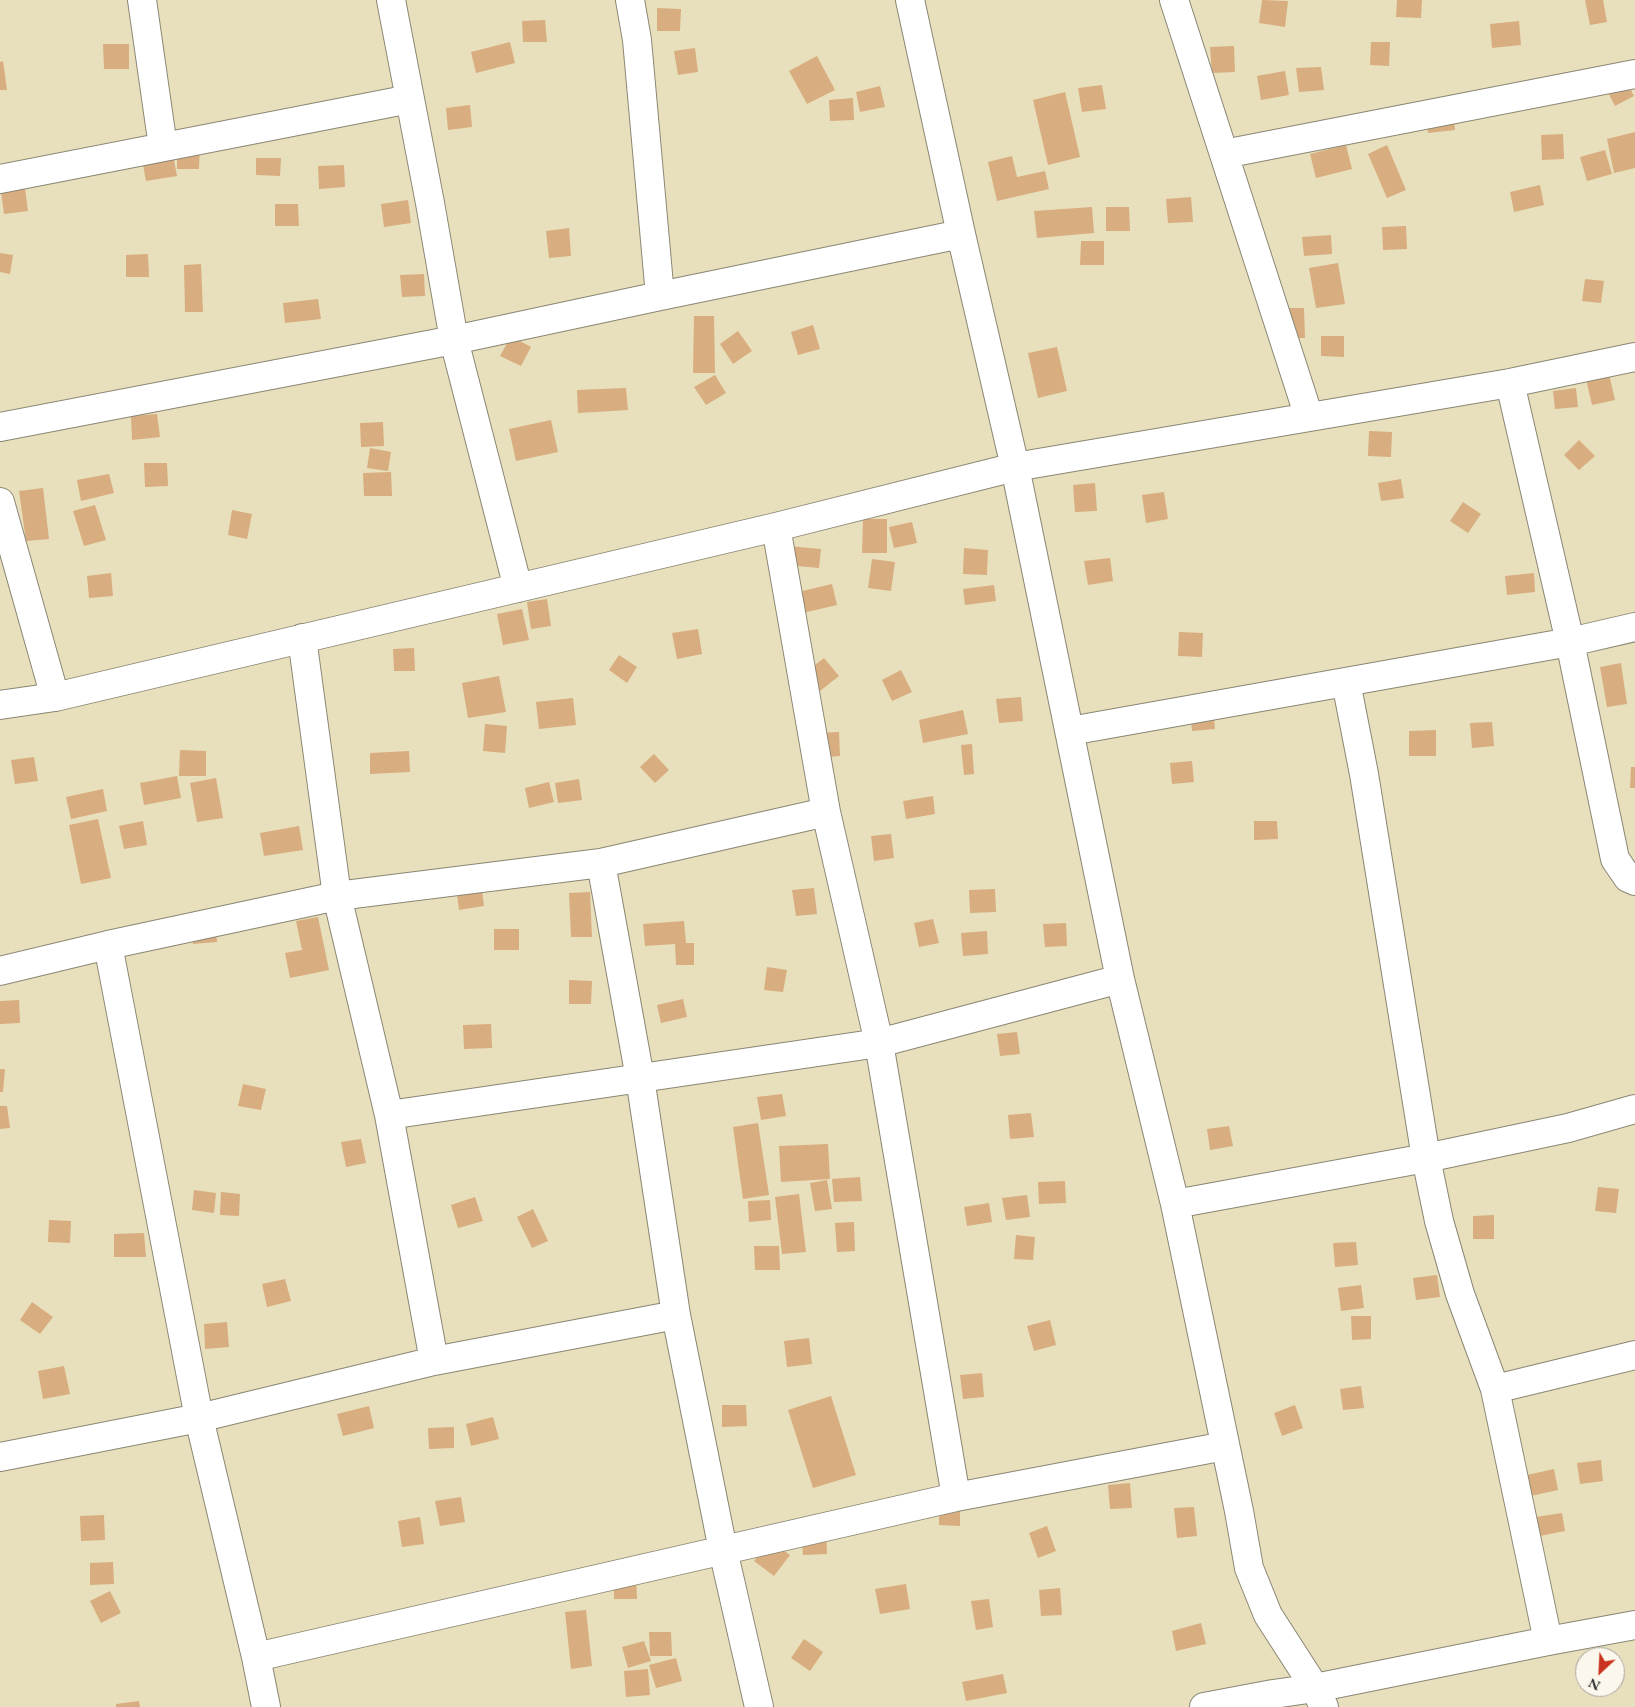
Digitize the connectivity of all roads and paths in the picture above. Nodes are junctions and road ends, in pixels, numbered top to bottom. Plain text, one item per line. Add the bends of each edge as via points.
1 (142, 0) edge
2 (391, 0) edge
3 (630, 0) edge
4 (910, 0) edge
5 (1174, 0) edge
6 (1635, 74) edge
7 (410, 99) junction
8 (163, 148) junction
9 (1224, 154) junction
10 (0, 180) edge
11 (961, 234) junction
12 (660, 296) junction
13 (454, 340) junction
14 (1635, 357) edge
15 (1510, 383) junction
16 (1309, 417) junction
17 (0, 427) edge
18 (1015, 467) junction
19 (0, 502) edge
20 (776, 527) junction
21 (518, 588) junction
22 (1635, 627) edge
23 (302, 638) junction
24 (1570, 642) junction
25 (1346, 682) junction
26 (55, 697) junction
27 (0, 705) edge
28 (1070, 731) junction
29 (826, 812) junction
30 (601, 863) junction
31 (1635, 881) edge
32 (336, 896) junction
33 (108, 945) junction
34 (0, 971) edge
35 (1120, 979) junction
36 (879, 1043) junction
37 (640, 1078) junction
38 (1635, 1109) edge
39 (389, 1115) junction
40 (1426, 1158) junction
41 (1175, 1204) junction
42 (676, 1315) junction
43 (1635, 1355) edge
44 (434, 1360) junction
45 (1495, 1389) junction
46 (198, 1418) junction
47 (1225, 1446) junction
48 (0, 1457) edge
49 (956, 1497) junction
50 (723, 1550) junction
51 (1635, 1625) edge
52 (1548, 1641) junction
53 (256, 1657) junction
54 (1319, 1697) edge
55 (266, 1707) edge
56 (759, 1707) edge
57 (1204, 1707) edge

1 - 8 street
2 - 7 street
3 - 12 street via 637,40
4 - 11 street
5 - 9 street
6 - 9 street
7 - 8 street
7 - 13 street
8 - 10 street
9 - 16 street
11 - 12 street
11 - 18 street
12 - 13 street
13 - 17 street
13 - 21 street
14 - 15 street
15 - 16 street
15 - 24 street
16 - 18 street
18 - 20 street
18 - 28 street
19 - 26 street
20 - 21 street
20 - 29 street
21 - 23 street
22 - 24 street
23 - 26 street
23 - 32 street
24 - 25 street
24 - 31 street via 1615,859 1628,878
25 - 28 street
25 - 40 street via 1364,774
26 - 27 street
28 - 35 street
29 - 30 street
29 - 36 street
30 - 32 street
30 - 37 street
32 - 33 street
32 - 39 street
33 - 34 street
33 - 46 street
35 - 36 street
35 - 41 street
36 - 37 street
36 - 49 street
37 - 39 street
37 - 42 street
38 - 40 street via 1568,1128
39 - 44 street
40 - 41 street
40 - 45 street via 1439,1221 1458,1285
41 - 47 street
42 - 44 street
42 - 50 street
43 - 45 street
44 - 46 street
45 - 52 street
46 - 48 street
46 - 53 street
47 - 49 street
47 - 54 street via 1249,1568 1268,1615
49 - 50 street
50 - 53 street
50 - 56 street
51 - 52 street
52 - 54 street
53 - 55 street
54 - 57 street via 1273,1694

